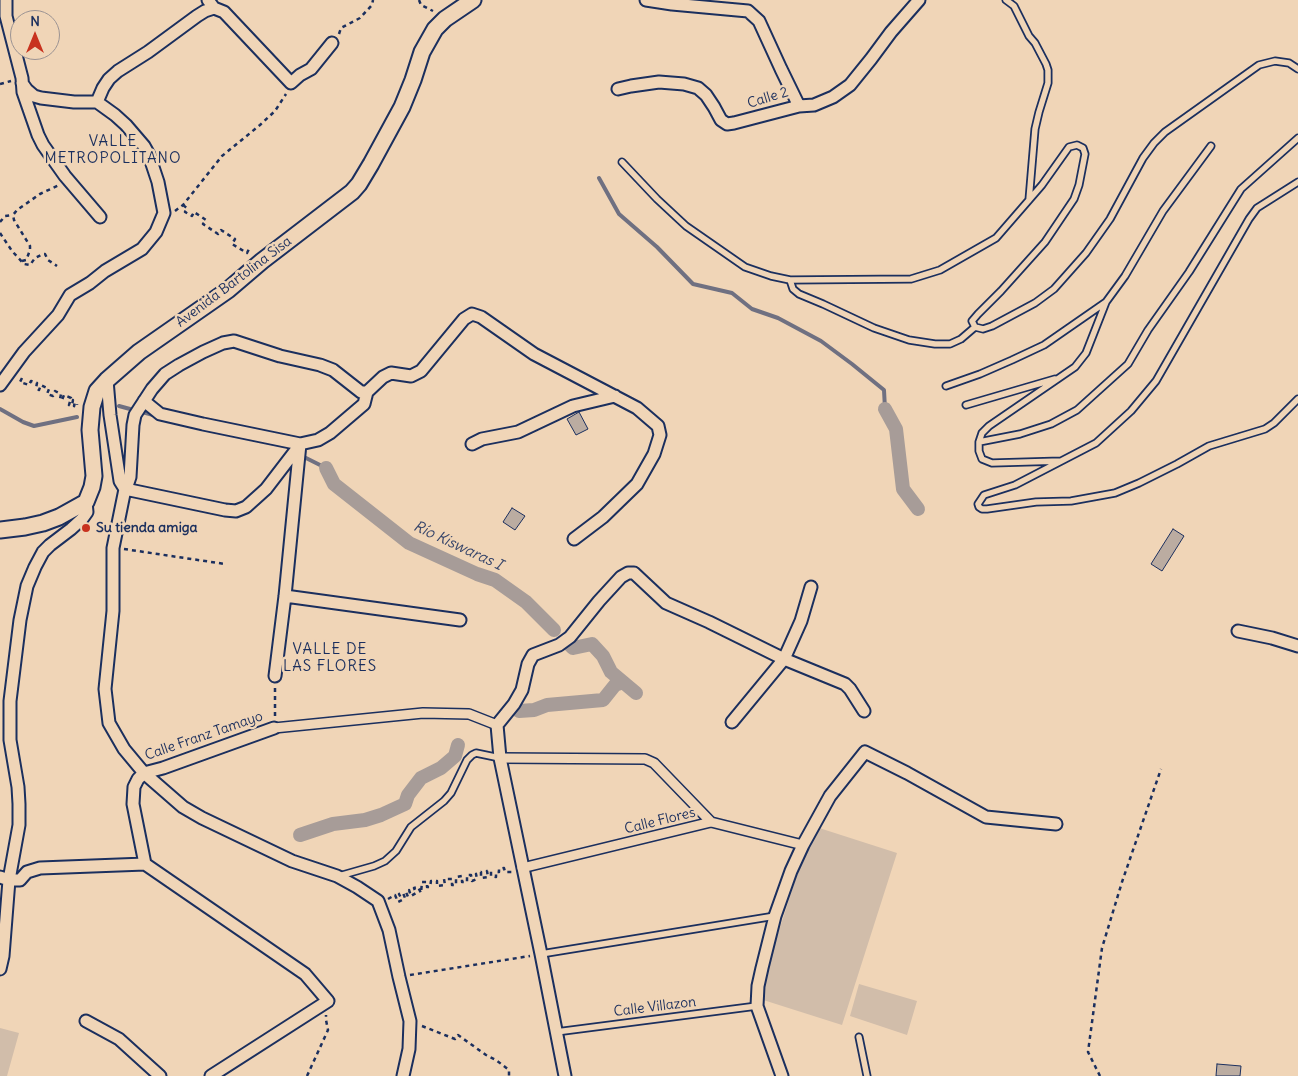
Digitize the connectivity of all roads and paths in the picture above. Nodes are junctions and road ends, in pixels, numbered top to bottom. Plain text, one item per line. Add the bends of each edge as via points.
1 (6, 0) edge
2 (373, 0) edge
3 (419, 0) edge
4 (473, 0) edge
5 (646, 0) edge
6 (919, 0) edge
7 (1006, 0) edge
8 (211, 4) edge
9 (437, 15) dead end
10 (332, 44) joint
11 (1298, 69) edge
12 (22, 83) junction
13 (291, 83) junction
14 (618, 90) dead end
15 (97, 102) junction
16 (799, 106) junction
17 (1298, 138) edge
18 (1211, 146) dead end
19 (622, 162) dead end
20 (68, 180) junction
21 (1298, 182) edge
22 (1029, 200) junction
23 (183, 205) junction
24 (164, 213) junction
25 (13, 215) junction
26 (100, 217) dead end
27 (0, 222) edge
28 (0, 233) edge
29 (254, 252) dead end
30 (22, 262) junction
31 (56, 266) dead end
32 (790, 280) junction
33 (1106, 302) junction
34 (975, 327) junction
35 (19, 376) dead end
36 (1060, 377) junction
37 (107, 380) junction
38 (0, 385) edge
39 (946, 386) dead end
40 (367, 392) junction
41 (615, 396) junction
42 (1298, 399) edge
43 (144, 401) junction
44 (79, 402) dead end
45 (966, 405) dead end
46 (979, 442) junction
47 (300, 444) junction
48 (472, 444) dead end
49 (1063, 461) junction
50 (125, 489) junction
51 (86, 502) junction
52 (0, 530) edge
53 (574, 539) dead end
54 (112, 548) junction
55 (225, 564) dead end
56 (811, 587) dead end
57 (285, 596) junction
58 (460, 620) dead end
59 (1238, 631) dead end
60 (1298, 646) edge
61 (784, 659) junction
62 (275, 676) joint
63 (864, 711) dead end
64 (732, 722) dead end
65 (497, 725) junction
66 (274, 728) junction
67 (500, 758) junction
68 (1161, 769) dead end
69 (144, 773) junction
70 (710, 822) junction
71 (1056, 824) dead end
72 (803, 845) junction
73 (145, 864) junction
74 (522, 865) junction
75 (337, 876) junction
76 (5, 878) edge
77 (380, 907) junction
78 (775, 916) junction
79 (541, 954) junction
80 (0, 969) edge
81 (399, 977) junction
82 (328, 1001) junction
83 (757, 1006) junction
84 (86, 1021) dead end
85 (410, 1021) junction
86 (556, 1032) junction
87 (858, 1037) dead end
88 (160, 1076) edge
89 (210, 1076) edge
90 (307, 1076) edge
91 (403, 1076) edge
92 (510, 1076) edge
93 (565, 1076) edge
94 (782, 1076) edge
95 (867, 1076) edge
96 (1100, 1076) edge

1 - 12 street via 6,16
2 - 10 path via 360,18 341,28
3 - 9 path via 421,5
4 - 37 street, Avenida Bartolina Sisa via 435,29 422,52 402,107 352,192 228,290 139,352
5 - 16 street, Calle 2 via 748,11 759,21
6 - 16 street via 850,85 814,105
7 - 22 lane via 1014,6 1048,70 1048,83 1035,129
8 - 13 street via 224,12
8 - 15 street via 118,71 109,79
10 - 13 street via 311,69
11 - 34 lane via 1289,63 1275,61 1259,65 1165,132 1143,158 1110,219 1086,253 1054,289 992,326
12 - 15 street via 34,96 41,98
12 - 20 street via 38,135
13 - 23 path via 275,111 222,156
14 - 16 street, Calle 2 via 659,82 698,88 727,124
15 - 24 street via 126,124 144,146 158,182
17 - 46 lane via 1241,189 1128,364 1078,410 1051,424
18 - 33 lane via 1164,210
19 - 32 lane via 686,226 720,250 745,267
20 - 25 path via 44,192
20 - 26 street
21 - 49 lane via 1257,208 1156,381 1131,411 1096,443
22 - 32 lane via 996,238 940,270 911,279
22 - 34 lane via 1069,147 1077,145 1083,148 1085,154 1074,199 1045,242 972,321
23 - 24 path via 173,212
23 - 29 path via 187,208 185,212 192,216 194,212 206,220 203,224 218,234 220,230 235,239 232,244 247,253 249,249 252,251 250,258
24 - 38 street via 156,232 142,248 70,295 58,315 24,352
25 - 27 path
25 - 30 path via 30,246 26,260
28 - 30 path
30 - 31 path via 30,265 35,258 45,254
32 - 34 lane via 799,294 908,340 950,344
33 - 36 lane via 1086,353 1075,367
33 - 39 lane via 1044,344 988,371
35 - 44 path via 22,377 20,382 29,385 31,380 37,383 39,390 41,385 48,388 47,394 53,396 55,391 62,394 62,400 64,395 71,398 70,405 76,401 76,407
36 - 45 lane
36 - 46 lane via 989,426 982,432
37 - 50 street via 120,481
37 - 51 street, Avenida Bartolina Sisa via 98,391 92,407 90,430 94,476
40 - 41 street via 391,373 411,376 421,371 464,319 472,314 534,354
40 - 43 street via 361,392 320,365 234,341 223,343 165,374
40 - 47 street via 364,404 330,433
41 - 48 street via 573,406 518,432
41 - 53 street via 638,408 658,426 660,435 654,454 637,484
42 - 49 lane via 1265,428 1208,446 1114,493 1071,501 987,509 979,507 984,495 1015,485
43 - 47 street via 160,414
43 - 50 street via 135,415 130,477
46 - 49 lane via 982,459 992,463
47 - 50 street via 266,489 246,507 236,511
47 - 57 street
50 - 54 street
51 - 52 street via 43,523
51 - 76 street via 87,512 71,530 43,552 27,586 10,701 10,740 18,787 19,825
54 - 55 path
54 - 69 street via 112,611 105,689 109,723 124,749
56 - 61 street via 801,621
57 - 58 street
57 - 62 street
59 - 60 street
61 - 63 street via 845,684
61 - 64 street
61 - 65 street via 666,603 634,573 628,573 621,577 570,637 559,645 532,655 522,690
62 - 66 path
65 - 66 street via 469,714 423,713
65 - 67 street
66 - 69 street, Calle Franz Tamayo
67 - 70 street via 645,759 654,763
67 - 74 street
67 - 75 lane via 472,755 451,793 411,828 385,861
68 - 96 path via 1102,948 1088,1052
69 - 73 street via 134,788 134,804
69 - 75 street via 183,807 202,818 292,861
70 - 72 street, Calle Flores
70 - 74 street, Calle Flores
71 - 72 street via 986,817 865,752 830,796
72 - 78 street
73 - 76 street via 40,868 27,872 20,880
73 - 82 street via 305,974
74 - 77 path via 512,872 499,868 496,877 490,876 488,871 488,877 482,878 481,872 472,881 471,875 467,876 467,882 462,882 462,876 456,877 456,885 452,885 452,879 444,879 445,885 437,886 437,881 431,881 430,887 427,887 427,882 422,882 421,893 418,887 414,888 416,893 411,896 409,890 406,892 408,897 399,894 402,900 398,902 395,895
74 - 79 street
75 - 77 street via 378,901
76 - 80 street
77 - 81 street via 389,930
78 - 79 lane
78 - 83 street via 758,986
79 - 81 path
79 - 86 street
81 - 85 street
82 - 89 street
82 - 90 path via 328,1030
83 - 86 lane, Calle Villazon
83 - 94 street
84 - 88 street via 119,1039
85 - 91 street via 409,1049
85 - 92 path via 455,1039 458,1035 510,1070
86 - 93 street
87 - 95 lane

